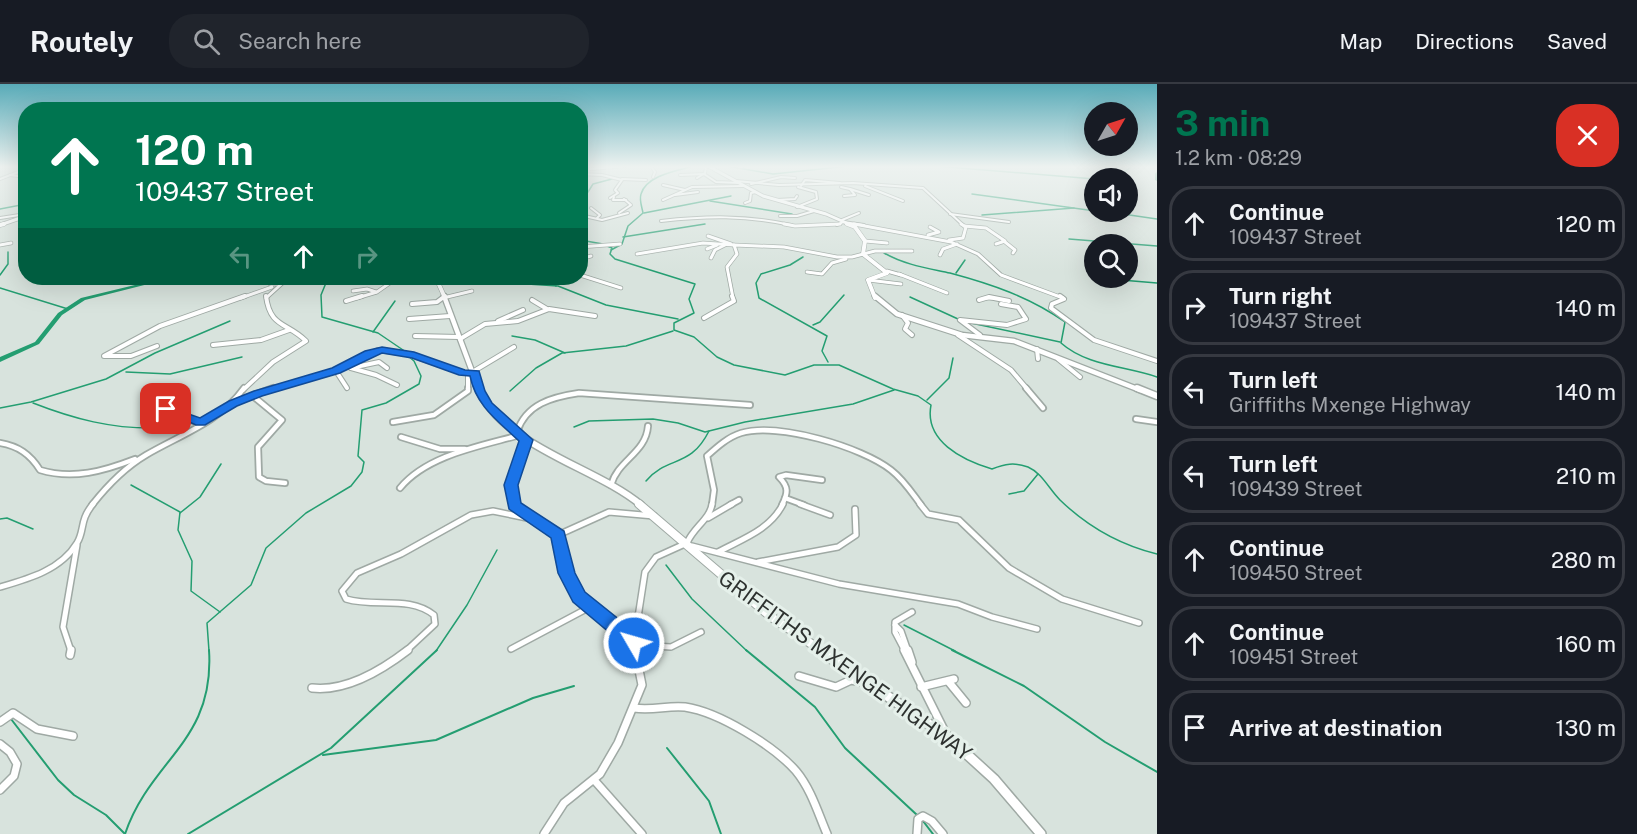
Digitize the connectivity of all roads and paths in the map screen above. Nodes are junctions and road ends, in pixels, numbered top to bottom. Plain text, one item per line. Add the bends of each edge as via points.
1 (627, 201) edge
2 (750, 201) edge
3 (777, 201) edge
4 (812, 201) edge
5 (937, 201) edge
6 (745, 203) dead end
7 (797, 207) junction
8 (591, 208) dead end
9 (814, 211) junction
10 (628, 213) dead end
11 (859, 213) dead end
12 (617, 214) junction
13 (950, 214) junction
14 (18, 216) edge
15 (780, 216) dead end
16 (588, 217) edge
17 (0, 218) edge
18 (18, 218) edge
19 (594, 218) junction
20 (661, 221) dead end
21 (841, 221) junction
22 (1009, 222) dead end
23 (985, 224) dead end
24 (0, 225) edge
25 (975, 225) junction
26 (964, 226) junction
27 (930, 227) dead end
28 (922, 235) junction
29 (708, 236) dead end
30 (865, 241) junction
31 (946, 241) junction
32 (1005, 242) junction
33 (11, 243) dead end
34 (887, 243) dead end
35 (620, 244) dead end
36 (719, 244) junction
37 (957, 244) junction
38 (996, 244) dead end
39 (0, 245) edge
40 (725, 245) junction
41 (734, 245) junction
42 (588, 246) edge
43 (707, 249) dead end
44 (912, 251) dead end
45 (1013, 253) dead end
46 (637, 254) dead end
47 (863, 254) junction
48 (940, 255) dead end
49 (591, 256) dead end
50 (588, 257) edge
51 (848, 257) junction
52 (711, 258) dead end
53 (807, 272) dead end
54 (886, 272) junction
55 (899, 274) junction
56 (588, 278) edge
57 (913, 278) dead end
58 (868, 280) junction
59 (901, 284) dead end
60 (276, 285) edge
61 (278, 285) edge
62 (386, 285) edge
63 (440, 285) edge
64 (621, 288) dead end
65 (353, 291) dead end
66 (472, 291) dead end
67 (376, 292) junction
68 (947, 293) dead end
69 (445, 296) junction
70 (1003, 298) dead end
71 (532, 300) dead end
72 (979, 300) dead end
73 (346, 301) dead end
74 (1009, 301) junction
75 (412, 304) dead end
76 (1001, 304) dead end
77 (1018, 307) junction
78 (547, 309) junction
79 (523, 310) dead end
80 (902, 315) junction
81 (450, 316) junction
82 (595, 316) dead end
83 (704, 318) dead end
84 (410, 319) dead end
85 (493, 323) junction
86 (289, 330) junction
87 (953, 332) junction
88 (912, 335) dead end
89 (980, 335) junction
90 (415, 336) dead end
91 (460, 338) junction
92 (213, 345) dead end
93 (157, 346) dead end
94 (514, 347) dead end
95 (1037, 349) junction
96 (1056, 358) junction
97 (1038, 359) dead end
98 (1157, 361) edge
99 (351, 368) junction
100 (387, 368) dead end
101 (338, 370) junction
102 (472, 372) junction
103 (1080, 377) dead end
104 (397, 385) dead end
105 (347, 388) dead end
106 (171, 392) dead end
107 (253, 396) junction
108 (1157, 396) edge
109 (233, 404) junction
110 (750, 405) dead end
111 (1043, 408) dead end
112 (221, 412) junction
113 (1136, 419) dead end
114 (393, 422) dead end
115 (1157, 422) edge
116 (648, 426) dead end
117 (519, 434) junction
118 (401, 436) dead end
119 (526, 440) junction
120 (0, 443) edge
121 (470, 449) junction
122 (144, 456) junction
123 (822, 480) dead end
124 (285, 483) dead end
125 (611, 485) junction
126 (400, 488) dead end
127 (786, 498) junction
128 (739, 500) dead end
129 (855, 509) dead end
130 (830, 515) dead end
131 (654, 516) junction
132 (708, 518) junction
133 (532, 519) junction
134 (558, 535) junction
135 (78, 542) junction
136 (687, 543) junction
137 (718, 552) junction
138 (755, 562) junction
139 (0, 587) edge
140 (590, 608) junction
141 (912, 612) dead end
142 (895, 623) junction
143 (1139, 623) dead end
144 (904, 625) dead end
145 (1037, 629) dead end
146 (701, 632) dead end
147 (634, 644) junction
148 (511, 649) dead end
149 (70, 655) dead end
150 (799, 676) dead end
151 (871, 683) junction
152 (920, 685) junction
153 (312, 688) dead end
154 (966, 702) dead end
155 (634, 708) junction
156 (0, 722) edge
157 (73, 736) dead end
158 (948, 737) junction
159 (0, 744) edge
160 (595, 781) junction
161 (0, 790) edge
162 (544, 834) edge
163 (642, 834) edge
164 (827, 834) edge
165 (917, 834) edge
166 (944, 834) edge
167 (1041, 834) edge

1 - 12 street via 631,205
2 - 6 street
3 - 7 street
4 - 7 street
5 - 13 street
7 - 9 street
8 - 19 street via 601,216
9 - 15 street
9 - 21 street
10 - 12 street
11 - 21 street
12 - 19 street via 605,220
13 - 22 street
13 - 26 street
14 - 17 street
16 - 19 street
18 - 24 street
20 - 21 street via 710,215 795,226 838,225
21 - 28 street
21 - 30 street via 860,231
23 - 25 street
25 - 26 street
25 - 32 street via 995,232
26 - 31 street via 964,237
27 - 28 street via 939,233
28 - 31 street
29 - 41 street
30 - 34 street
30 - 47 street
31 - 37 street
32 - 38 street
32 - 45 street via 1015,250
33 - 39 street
35 - 42 street
36 - 40 street
36 - 43 street
36 - 46 street
37 - 48 street via 943,249
37 - 98 street via 978,254 1001,275 1064,298 1051,308 1087,336
40 - 41 street
40 - 52 street via 715,250
41 - 51 street via 784,247
41 - 83 street via 737,254 727,266 733,300
44 - 47 street
47 - 51 street
47 - 54 street
49 - 50 street
51 - 53 street via 832,263 821,274
54 - 55 street
54 - 58 street
55 - 57 street
55 - 68 street
56 - 64 street
58 - 59 street
58 - 80 street via 876,300
60 - 93 street via 166,324 104,356 132,356
61 - 86 street via 266,296 270,316
62 - 67 street
63 - 69 street, GRIFFITHS MXENGE HIGHWAY
65 - 67 street
66 - 69 street
67 - 73 street
69 - 75 street via 437,302
69 - 81 street, GRIFFITHS MXENGE HIGHWAY
70 - 74 street
71 - 78 street
72 - 74 street via 992,297
74 - 77 street
76 - 77 street
77 - 89 street via 1026,318 1013,324 960,320
78 - 82 street
78 - 85 street via 518,321
79 - 85 street
80 - 87 street
80 - 88 street via 908,323 905,329
81 - 84 street
81 - 91 street, GRIFFITHS MXENGE HIGHWAY
85 - 91 street
86 - 92 street via 261,340
86 - 109 street via 303,336 305,344 273,362 244,388
87 - 89 street
87 - 111 street via 1009,368
89 - 95 street
90 - 91 street
91 - 102 street, GRIFFITHS MXENGE HIGHWAY
94 - 102 street
95 - 96 street
95 - 97 street
96 - 103 street
96 - 108 street
99 - 100 street via 380,362
99 - 101 street
99 - 104 street
101 - 102 street via 369,353 384,350
101 - 105 street
101 - 107 street
102 - 114 street via 468,391 443,410
102 - 117 street, GRIFFITHS MXENGE HIGHWAY via 487,405
106 - 112 street via 154,400 153,405 199,423
107 - 109 street
107 - 124 street via 282,420 260,444 260,478
109 - 112 street
110 - 117 street via 571,394 525,413 520,419
112 - 122 street via 182,438
113 - 115 street
116 - 125 street via 644,444 614,473
117 - 119 street, GRIFFITHS MXENGE HIGHWAY
117 - 121 street
118 - 121 street via 446,450
119 - 125 street, GRIFFITHS MXENGE HIGHWAY
119 - 133 street via 511,495 514,506
120 - 122 street via 10,444 31,456 40,470 55,474 100,470
121 - 126 street via 407,478
122 - 135 street via 111,481 89,506
123 - 127 street via 779,477 788,488
125 - 131 street, GRIFFITHS MXENGE HIGHWAY
127 - 130 street
127 - 137 street via 771,522
128 - 132 street
129 - 138 street via 856,536 838,547
131 - 134 street via 609,513
131 - 136 street, GRIFFITHS MXENGE HIGHWAY
132 - 136 street via 691,532
132 - 143 street via 714,490 706,458 727,439 760,431 825,442 877,459 912,490 928,514 959,520 1009,568 1039,586 1071,603
133 - 134 street
133 - 153 street via 502,512 479,512 380,565 357,573 342,591 346,599 425,609 434,615 435,624 407,649 348,684
134 - 140 street via 567,573 579,597
135 - 139 street via 50,569
135 - 149 street via 63,627 72,649
136 - 137 street
136 - 147 street via 656,557 645,572
136 - 151 street, GRIFFITHS MXENGE HIGHWAY via 712,569 770,616
137 - 138 street
138 - 145 street via 866,590 958,604
140 - 147 street
140 - 148 street
141 - 142 street
142 - 144 street
142 - 152 street via 894,632
146 - 147 street via 671,647
147 - 155 street via 642,685
150 - 151 street via 836,687 851,680
151 - 158 street, GRIFFITHS MXENGE HIGHWAY
152 - 154 street via 951,680
152 - 158 street
155 - 160 street via 607,765
155 - 164 street via 651,711 684,707 743,729 796,771
156 - 157 street via 13,713 37,729
158 - 167 street, GRIFFITHS MXENGE HIGHWAY via 994,779
159 - 161 street via 15,759 17,770
160 - 162 street via 564,803
160 - 163 street
165 - 166 street via 918,819 923,816

